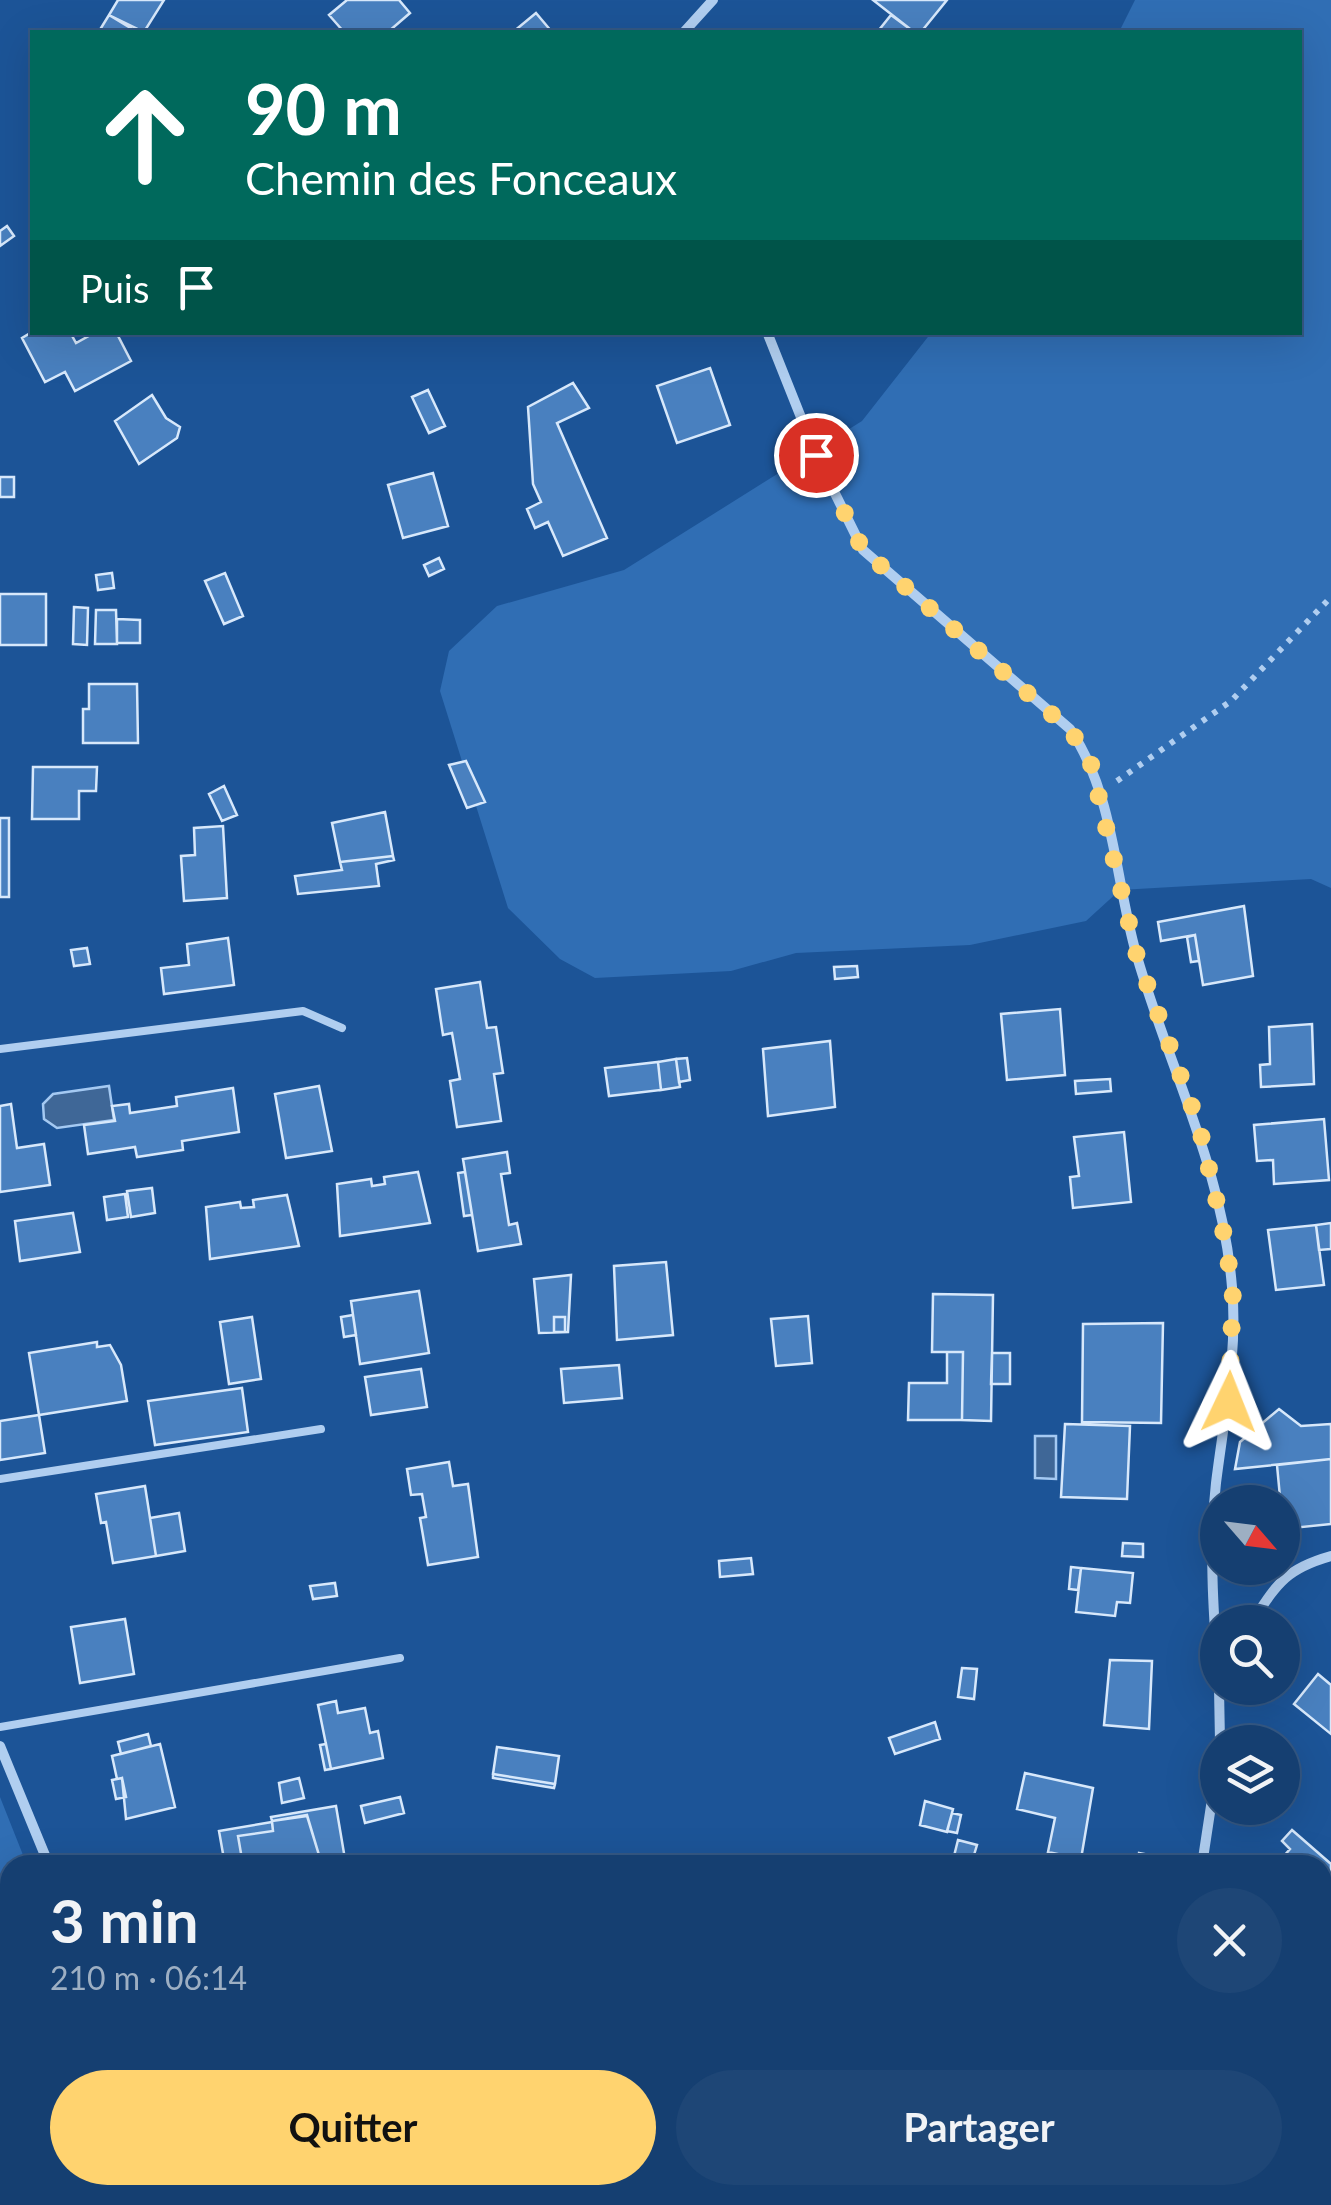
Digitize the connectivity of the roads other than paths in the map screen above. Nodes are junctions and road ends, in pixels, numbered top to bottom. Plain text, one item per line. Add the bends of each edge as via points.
1 (714, 0) edge
2 (686, 30) edge
3 (768, 335) edge
4 (342, 1028) dead end
5 (0, 1049) edge
6 (321, 1429) dead end
7 (0, 1479) edge
8 (1331, 1556) edge
9 (1216, 1605) edge
10 (1263, 1605) edge
11 (400, 1658) dead end
12 (0, 1726) edge
13 (1, 1753) edge
14 (1208, 1825) edge
15 (45, 1855) edge
16 (1204, 1855) edge

1 - 2 street
3 - 9 street via 863,550 1070,730 1090,760 1137,956 1199,1126 1233,1289 1229,1402 1215,1504
4 - 5 lane via 302,1011
6 - 7 lane
8 - 10 street via 1281,1579
11 - 12 lane
13 - 15 street
14 - 16 street

